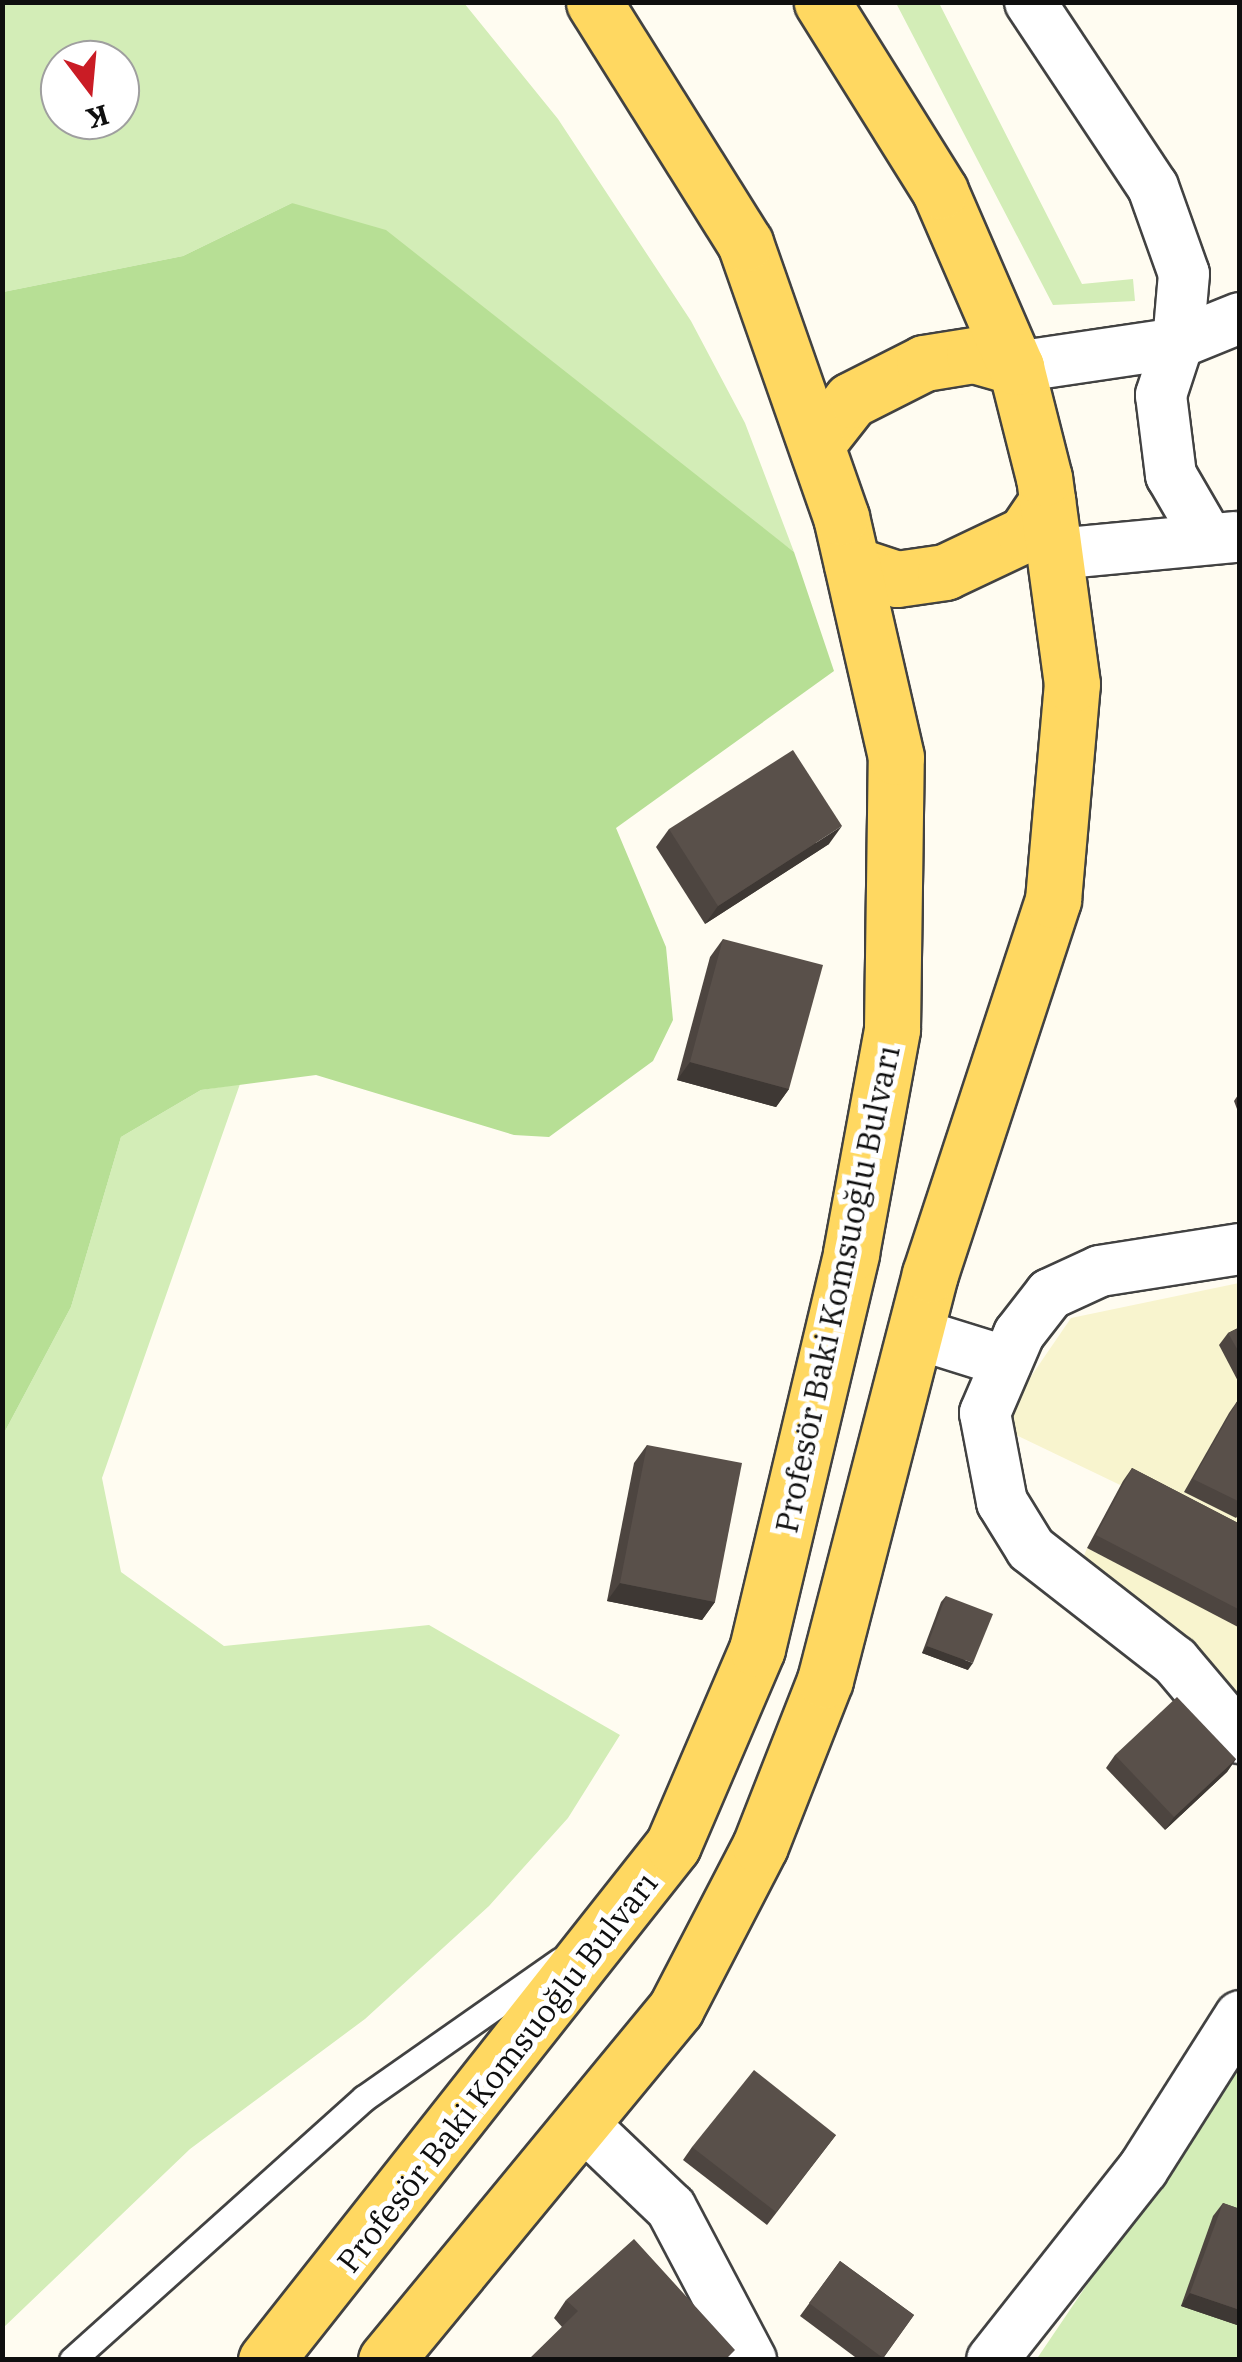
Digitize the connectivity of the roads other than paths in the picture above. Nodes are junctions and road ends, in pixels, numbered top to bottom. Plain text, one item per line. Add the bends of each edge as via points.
1 (594, 2) edge
2 (822, 2) edge
3 (1030, 2) edge
4 (1240, 318) edge
5 (1178, 343) junction
6 (1016, 368) junction
7 (818, 442) junction
8 (1051, 528) junction
9 (1223, 537) edge
10 (852, 564) junction
11 (1240, 1248) edge
12 (914, 1333) junction
13 (1007, 1362) junction
14 (1240, 1738) edge
15 (608, 1936) junction
16 (1240, 2016) edge
17 (584, 2126) junction
18 (72, 2360) edge
19 (266, 2360) edge
20 (386, 2360) edge
21 (751, 2360) edge
22 (992, 2360) edge

1 - 7 main road, Profesör Baki Komsuoğlu Bulvarı via 745,242
2 - 6 main road via 940,191
3 - 5 street via 1153,187 1184,274
4 - 5 street
5 - 6 street
5 - 9 street via 1161,395 1171,475
6 - 7 main road via 974,355 924,363 851,400
6 - 8 main road
7 - 10 main road, Profesör Baki Komsuoğlu Bulvarı
8 - 9 street
8 - 10 main road via 946,572 897,579
8 - 12 main road via 1072,684 1054,900
10 - 15 main road, Profesör Baki Komsuoğlu Bulvarı via 896,757 889,1048 852,1253 758,1650 673,1845
11 - 13 street via 1100,1272 1050,1294
12 - 13 street
12 - 17 main road via 825,1680 760,1846 708,1958
13 - 14 street via 985,1412 988,1458 1032,1550 1175,1661
15 - 18 lane via 364,2098
15 - 19 main road, Profesör Baki Komsuoğlu Bulvarı
16 - 22 street via 1143,2168
17 - 20 main road
17 - 21 street via 671,2208

